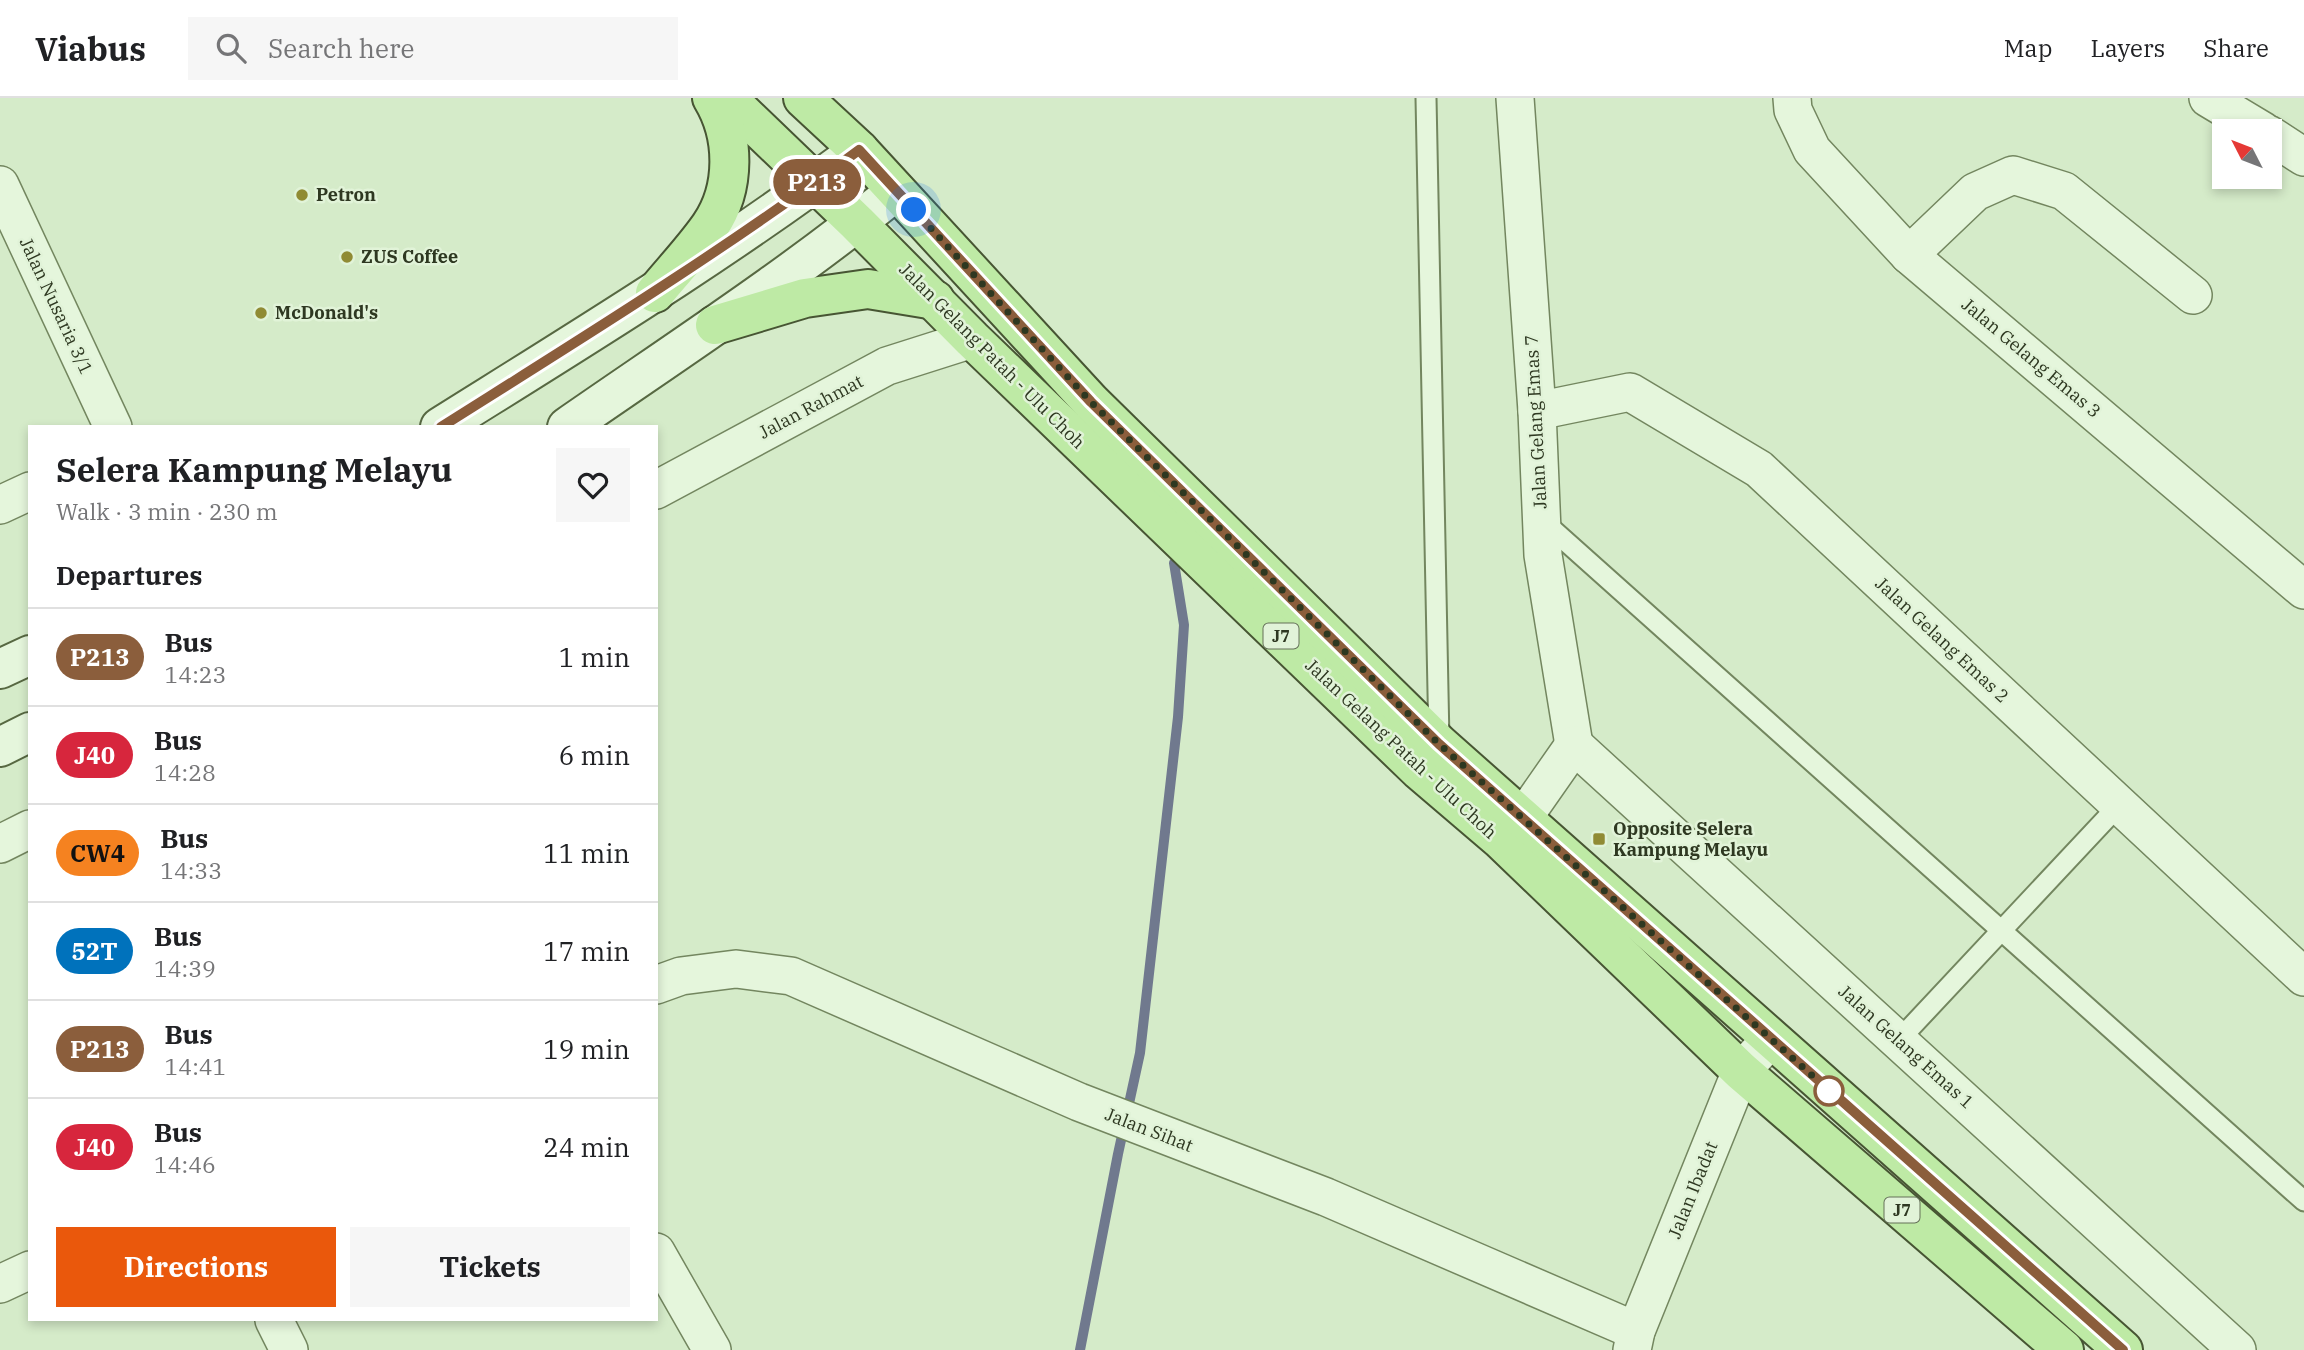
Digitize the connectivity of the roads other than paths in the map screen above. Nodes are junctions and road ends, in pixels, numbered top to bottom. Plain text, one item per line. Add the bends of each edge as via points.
1 (712, 98) edge
2 (727, 98) edge
3 (803, 98) edge
4 (1426, 98) edge
5 (1515, 98) edge
6 (1792, 98) edge
7 (2208, 98) edge
8 (2243, 119) edge
9 (2282, 143) edge
10 (859, 150) junction
11 (2304, 157) edge
12 (816, 183) junction
13 (0, 185) edge
14 (897, 191) junction
15 (857, 223) junction
16 (10, 235) edge
17 (1909, 255) junction
18 (655, 293) junction
19 (2193, 295) dead end
20 (935, 300) junction
21 (715, 325) junction
22 (972, 339) junction
23 (1536, 411) junction
24 (112, 425) edge
25 (443, 425) edge
26 (570, 425) edge
27 (658, 489) edge
28 (28, 492) edge
29 (0, 505) edge
30 (1542, 520) junction
31 (2304, 590) edge
32 (28, 656) edge
33 (0, 669) edge
34 (28, 733) edge
35 (1574, 745) junction
36 (0, 747) edge
37 (1429, 757) junction
38 (2119, 805) junction
39 (1512, 829) junction
40 (28, 830) edge
41 (0, 844) edge
42 (2001, 931) junction
43 (2304, 977) edge
44 (658, 984) edge
45 (1771, 1040) junction
46 (1898, 1041) junction
47 (1741, 1071) junction
48 (2304, 1201) edge
49 (658, 1256) edge
50 (28, 1271) edge
51 (0, 1284) edge
52 (274, 1321) edge
53 (1634, 1340) edge
54 (289, 1350) edge
55 (712, 1350) edge
56 (2064, 1350) edge
57 (2123, 1350) edge
58 (2237, 1350) edge

1 - 18 main road via 721,113 730,154 726,189 711,224
2 - 12 main road, Jalan Gelang Patah - Ulu Choh / J7
3 - 10 main road, Jalan Gelang Patah - Ulu Choh / J7
4 - 37 lane
5 - 23 street, Jalan Gelang Emas 7
6 - 17 street, Jalan Gelang Emas 3 via 1812,150
7 - 8 street
9 - 11 street
10 - 12 main road
10 - 14 main road, Jalan Gelang Patah - Ulu Choh / J7
12 - 15 main road, Jalan Gelang Patah - Ulu Choh / J7
12 - 18 main road
13 - 16 street, Jalan Nusaria 3/1
14 - 15 main road
14 - 37 main road, Jalan Gelang Patah - Ulu Choh / J7
15 - 20 main road, Jalan Gelang Patah - Ulu Choh / J7
15 - 21 main road
16 - 24 street, Jalan Nusaria 3/1
17 - 19 street via 1975,192 2013,175 2064,191
17 - 31 street, Jalan Gelang Emas 3
18 - 25 main road
20 - 21 main road via 868,289 805,298
20 - 22 main road, Jalan Gelang Patah - Ulu Choh / J7
21 - 26 main road
22 - 27 street, Jalan Rahmat via 887,366
22 - 37 main road, Jalan Gelang Patah - Ulu Choh / J7
23 - 30 street, Jalan Gelang Emas 7
23 - 38 street, Jalan Gelang Emas 2 via 1630,392 1759,469
28 - 29 street
30 - 35 street, Jalan Gelang Emas 7 via 1543,555
30 - 42 lane
32 - 33 main road
34 - 36 main road
35 - 39 street
35 - 46 street, Jalan Gelang Emas 1
37 - 39 main road, Jalan Gelang Patah - Ulu Choh / J7
38 - 42 lane
38 - 43 street, Jalan Gelang Emas 2
39 - 45 main road, Jalan Gelang Patah - Ulu Choh / J7
39 - 47 main road, Jalan Gelang Patah - Ulu Choh / J7
40 - 41 street
42 - 46 lane
42 - 48 lane
44 - 53 street, Jalan Sihat via 681,976 736,969 791,976 1079,1102 1326,1197
45 - 47 street, Jalan Ibadat
45 - 57 main road, Jalan Gelang Patah - Ulu Choh / J7
46 - 58 street, Jalan Gelang Emas 1
47 - 53 street, Jalan Ibadat
47 - 56 main road, Jalan Gelang Patah - Ulu Choh / J7
49 - 55 street
50 - 51 street
52 - 54 street

